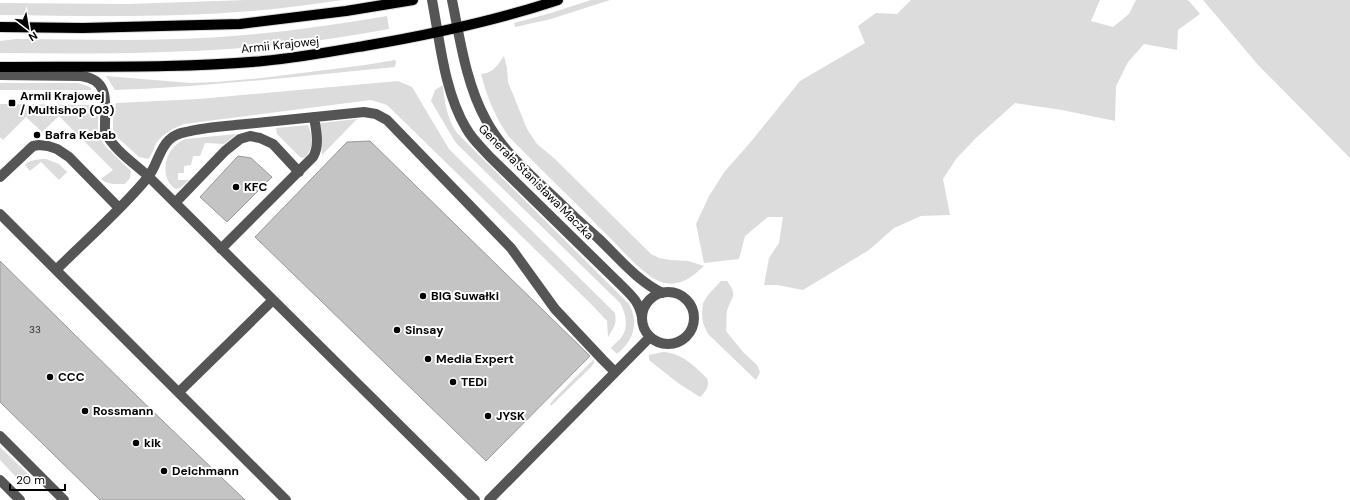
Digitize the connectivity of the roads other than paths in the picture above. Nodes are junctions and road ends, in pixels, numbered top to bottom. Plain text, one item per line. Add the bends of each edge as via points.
1 (413, 0) edge
2 (432, 0) edge
3 (452, 0) edge
4 (558, 0) edge
5 (0, 27) edge
6 (458, 28) junction
7 (438, 32) junction
8 (0, 67) edge
9 (0, 75) edge
10 (314, 117) junction
11 (299, 172) junction
12 (148, 176) junction
13 (0, 177) edge
14 (175, 203) junction
15 (119, 208) junction
16 (0, 214) edge
17 (221, 249) junction
18 (56, 270) junction
19 (663, 293) junction
20 (273, 300) junction
21 (642, 317) junction
22 (650, 337) junction
23 (616, 372) junction
24 (179, 392) junction
25 (0, 436) edge
26 (0, 480) edge
27 (58, 498) edge
28 (20, 500) edge
29 (286, 500) edge
30 (475, 500) edge
31 (489, 500) edge

1 - 5 main road via 240,24 83,28
2 - 7 street, Generała Stanisława Maczka
3 - 6 street, Generała Stanisława Maczka
4 - 6 main road, Armii Krajowej
6 - 7 main road, Armii Krajowej
6 - 19 street, Generała Stanisława Maczka via 473,89 498,140 529,174 633,271 654,289
7 - 8 main road, Armii Krajowej via 314,55 263,61 203,65
7 - 21 street, Generała Stanisława Maczka via 453,98 458,113 472,137 624,288 640,307
9 - 12 street via 81,76 98,82 104,91 105,132 120,151
10 - 11 street via 318,145 316,152
10 - 12 street via 185,132 169,140
10 - 23 street via 364,112 376,114 387,120 511,248 556,309
11 - 14 street via 272,144 250,136 240,139 225,151
11 - 17 street
12 - 14 street
12 - 15 street
13 - 15 street via 33,146 48,146 68,157
14 - 17 street
15 - 18 street
16 - 18 street
17 - 20 street
18 - 24 street
19 - 21 street via 648,301
19 - 22 street via 679,294 686,299 694,321 687,336 673,344 657,342
20 - 24 street
20 - 30 street
21 - 22 street via 645,331
22 - 23 street
23 - 31 street
24 - 29 street
25 - 27 street
26 - 28 street

